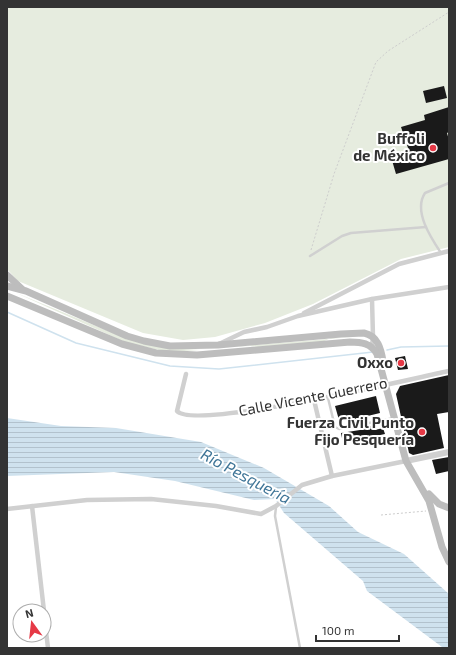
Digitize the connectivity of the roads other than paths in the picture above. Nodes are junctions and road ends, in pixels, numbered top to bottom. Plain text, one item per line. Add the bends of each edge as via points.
1 (449, 183) edge
2 (426, 227) junction
3 (449, 251) edge
4 (441, 254) junction
5 (310, 256) road end
6 (7, 275) edge
7 (7, 286) edge
8 (449, 287) edge
9 (26, 291) junction
10 (7, 296) edge
11 (372, 299) junction
12 (298, 316) junction
13 (373, 337) junction
14 (218, 345) junction
15 (372, 346) junction
16 (218, 354) junction
17 (449, 371) edge
18 (186, 374) dead end
19 (387, 384) junction
20 (328, 397) junction
21 (314, 400) junction
22 (395, 418) junction
23 (449, 452) edge
24 (407, 461) junction
25 (332, 476) junction
26 (32, 506) junction
27 (276, 506) junction
28 (449, 508) edge
29 (7, 509) edge
30 (449, 562) edge
31 (43, 603) edge
32 (300, 648) edge

1 - 2 lane via 424,194 422,213
2 - 4 lane
2 - 5 lane via 346,234
3 - 4 street
4 - 12 street via 395,266
6 - 9 main road
7 - 9 main road
8 - 11 street
9 - 14 main road via 144,342 176,346
10 - 16 main road via 139,350 186,355
11 - 12 street
11 - 13 street
12 - 14 street via 244,332
13 - 14 main road via 364,333 343,334
13 - 15 street
13 - 19 main road via 382,353
14 - 16 main road
15 - 16 main road via 350,342
15 - 19 main road
17 - 19 street, Calle Vicente Guerrero
18 - 21 street, Calle Vicente Guerrero via 177,406 177,412 184,414 266,409
19 - 20 street, Calle Vicente Guerrero
19 - 22 main road
20 - 21 street, Calle Vicente Guerrero
20 - 22 lane via 335,427 339,429
21 - 25 street
22 - 24 main road
23 - 24 street
24 - 25 street
24 - 28 main road via 432,498
24 - 30 main road via 427,496
25 - 27 street via 302,485
26 - 27 street via 87,500 151,499 261,514
26 - 29 street
26 - 31 street
27 - 32 lane via 275,516

